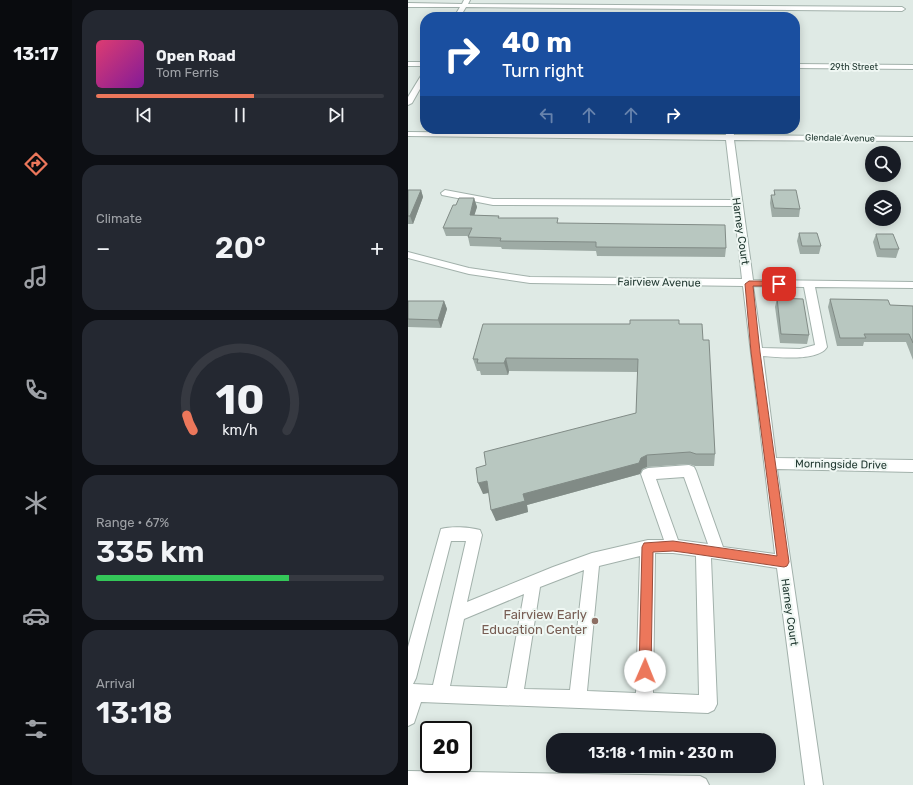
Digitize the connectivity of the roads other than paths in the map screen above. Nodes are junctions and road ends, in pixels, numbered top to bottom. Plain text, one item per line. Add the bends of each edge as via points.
1 (714, 0) edge
2 (465, 3) edge
3 (408, 5) edge
4 (902, 9) dead end
5 (715, 10) junction
6 (460, 12) edge
7 (408, 64) edge
8 (420, 64) edge
9 (800, 66) edge
10 (913, 67) edge
11 (420, 83) edge
12 (408, 103) edge
13 (408, 134) edge
14 (420, 134) edge
15 (730, 134) edge
16 (760, 134) edge
17 (913, 139) edge
18 (445, 193) dead end
19 (738, 204) junction
20 (408, 255) edge
21 (749, 284) junction
22 (809, 284) junction
23 (913, 285) edge
24 (756, 352) junction
25 (770, 463) junction
26 (913, 466) edge
27 (673, 546) junction
28 (648, 547) junction
29 (710, 551) junction
30 (592, 560) junction
31 (784, 562) junction
32 (533, 583) junction
33 (457, 614) junction
34 (410, 688) edge
35 (440, 694) junction
36 (514, 696) junction
37 (578, 699) junction
38 (644, 702) junction
39 (408, 717) edge
40 (408, 780) edge
41 (700, 785) edge
42 (814, 785) edge

1 - 5 street
2 - 3 street
2 - 5 street
2 - 6 street
4 - 5 street
7 - 8 street
9 - 10 street, 29th Street
11 - 12 street
13 - 14 street, Glendale Avenue
15 - 19 street, Harney Court
16 - 17 street, Glendale Avenue
18 - 19 street via 493,202
19 - 21 street, Harney Court
20 - 21 street, Fairview Avenue via 468,272 525,280
21 - 22 street, Fairview Avenue
21 - 24 street, Harney Court
22 - 23 street, Fairview Avenue
22 - 24 street via 821,347 817,351 808,352
24 - 25 street, Harney Court
25 - 26 street, Morningside Drive
25 - 31 street, Harney Court
27 - 28 street
27 - 29 street
27 - 29 street via 648,474 689,471
28 - 30 street
28 - 38 street
29 - 31 street
29 - 38 street via 708,704
30 - 32 street
30 - 37 street
31 - 42 street, Harney Court
32 - 33 street
32 - 36 street
33 - 34 street via 475,535 446,534
33 - 35 street
34 - 35 street
34 - 39 street
35 - 36 street
36 - 37 street
37 - 38 street
40 - 41 street

